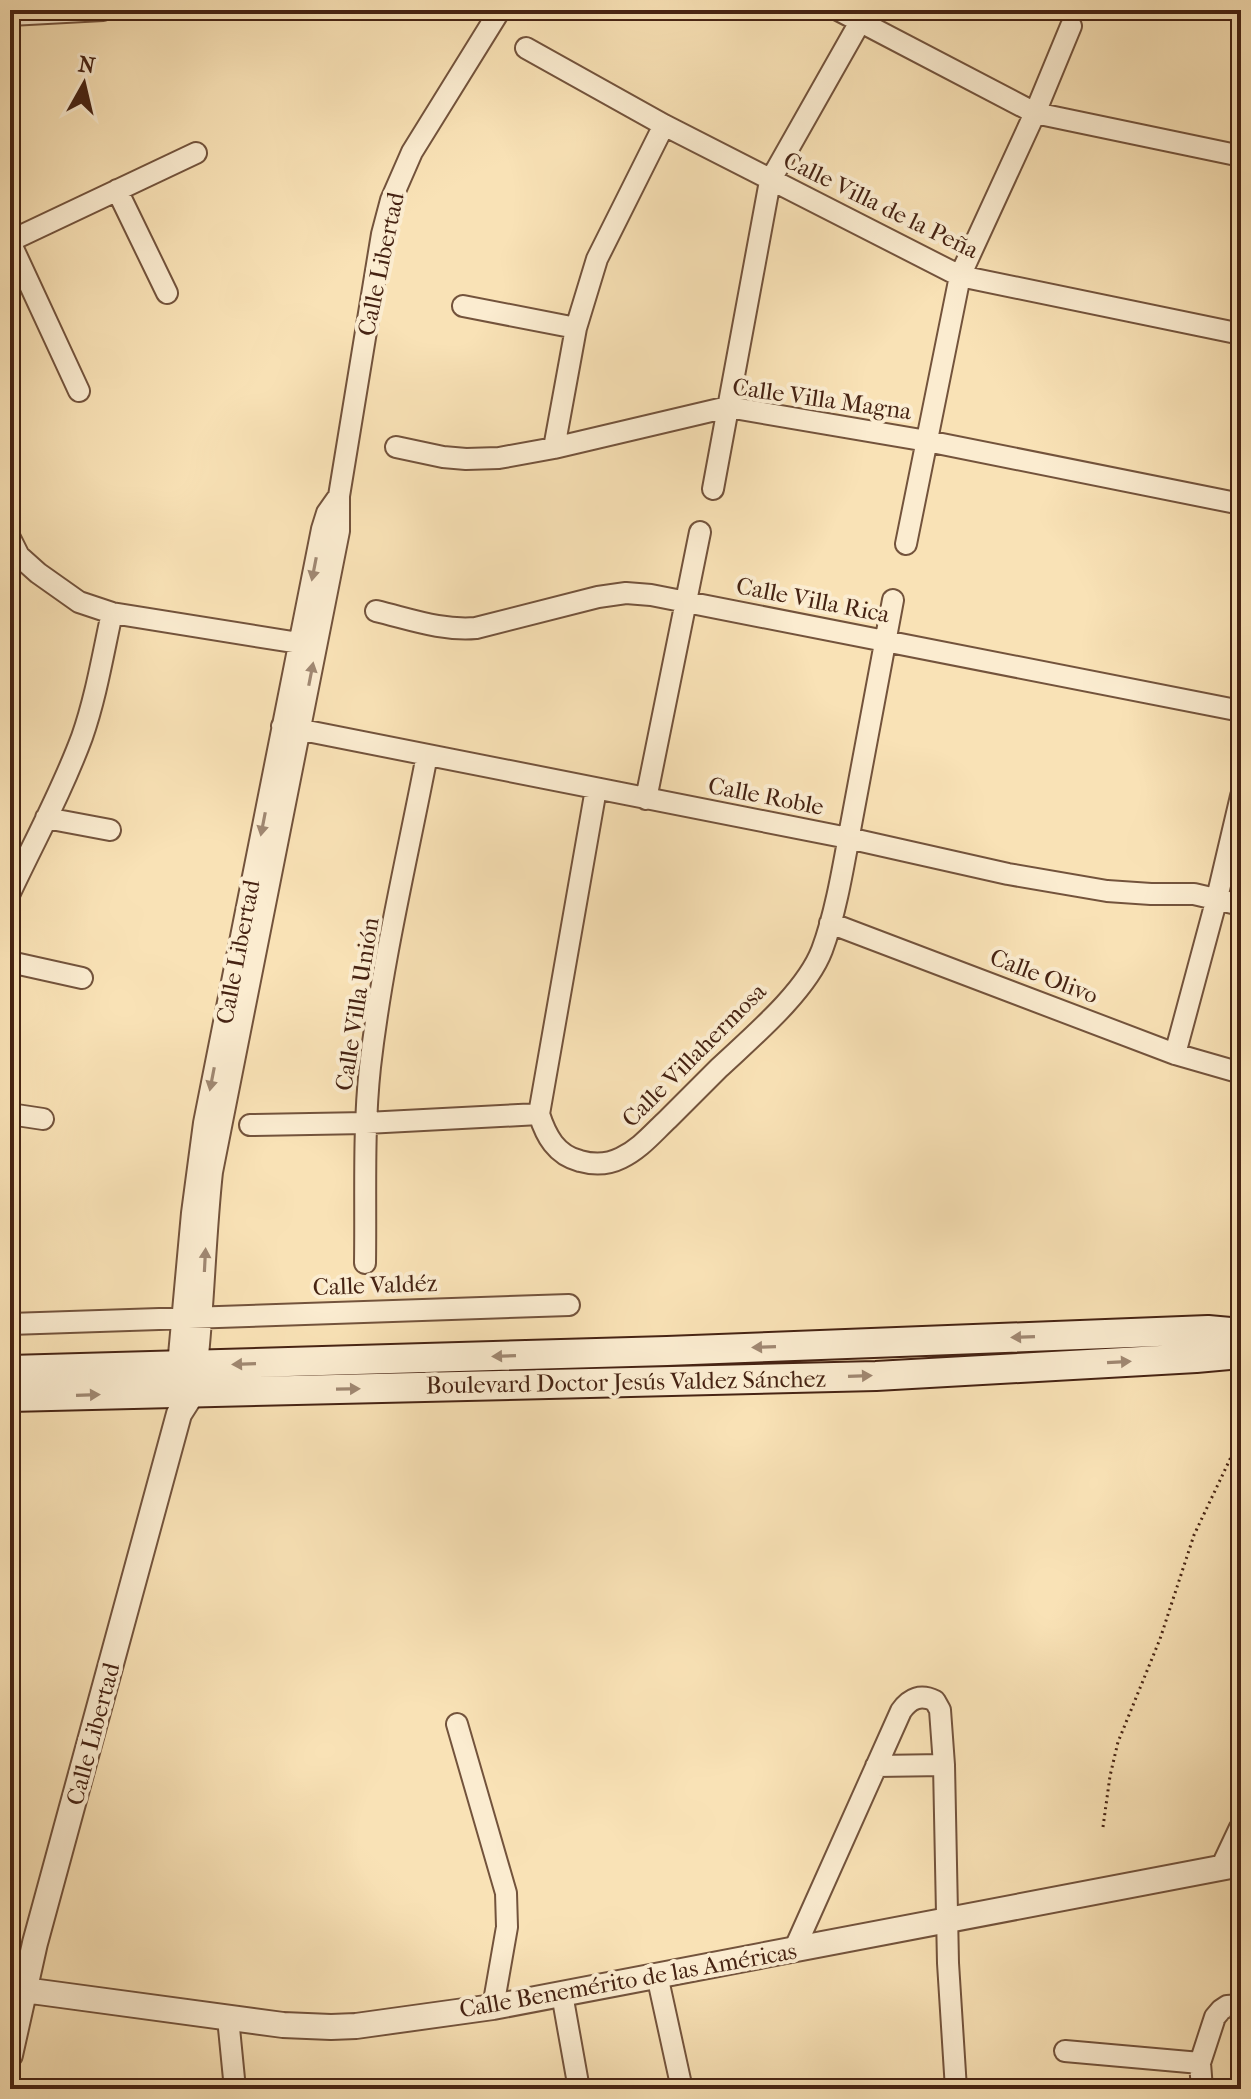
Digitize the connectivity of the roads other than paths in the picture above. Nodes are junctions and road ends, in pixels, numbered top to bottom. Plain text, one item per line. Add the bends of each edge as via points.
1 (103, 10) edge
2 (500, 10) edge
3 (838, 10) edge
4 (10, 15) edge
5 (860, 22) junction
6 (1071, 26) dead end
7 (526, 48) dead end
8 (1035, 113) junction
9 (664, 125) junction
10 (196, 153) dead end
11 (1241, 156) edge
12 (770, 181) junction
13 (117, 190) junction
14 (10, 242) edge
15 (960, 276) junction
16 (167, 293) dead end
17 (463, 306) dead end
18 (576, 328) junction
19 (1241, 334) edge
20 (79, 391) dead end
21 (728, 407) junction
22 (927, 441) junction
23 (396, 447) dead end
24 (554, 448) junction
25 (713, 489) dead end
26 (339, 496) junction
27 (1241, 504) edge
28 (700, 532) dead end
29 (906, 544) dead end
30 (14, 547) edge
31 (893, 600) dead end
32 (687, 601) junction
33 (376, 611) dead end
34 (112, 613) junction
35 (886, 641) junction
36 (299, 643) junction
37 (1241, 711) edge
38 (292, 728) junction
39 (427, 755) junction
40 (596, 789) junction
41 (1241, 796) edge
42 (646, 799) junction
43 (46, 818) junction
44 (110, 830) dead end
45 (848, 838) junction
46 (1241, 888) edge
47 (10, 893) edge
48 (1217, 898) junction
49 (1241, 905) edge
50 (830, 923) junction
51 (10, 962) edge
52 (82, 978) dead end
53 (1175, 1054) junction
54 (1241, 1073) edge
55 (10, 1114) edge
56 (539, 1114) junction
57 (43, 1119) dead end
58 (366, 1123) junction
59 (250, 1125) dead end
60 (365, 1263) dead end
61 (569, 1305) dead end
62 (192, 1318) junction
63 (10, 1324) edge
64 (1241, 1333) edge
65 (709, 1349) junction
66 (1241, 1351) edge
67 (10, 1370) edge
68 (712, 1380) junction
69 (185, 1386) junction
70 (10, 1397) edge
71 (457, 1724) dead end
72 (944, 1765) junction
73 (876, 1766) junction
74 (1241, 1830) edge
75 (1232, 1865) edge
76 (948, 1919) junction
77 (794, 1950) junction
78 (657, 1975) junction
79 (17, 1991) edge
80 (562, 1994) junction
81 (1241, 2005) edge
82 (493, 2007) junction
83 (228, 2018) junction
84 (1065, 2051) dead end
85 (10, 2055) edge
86 (1200, 2063) junction
87 (235, 2089) edge
88 (579, 2089) edge
89 (682, 2089) edge
90 (956, 2089) edge
91 (1202, 2089) edge

1 - 4 street
2 - 26 street, Calle Libertad via 412,152 391,200
3 - 5 street
5 - 8 street
5 - 12 street
6 - 8 street
7 - 9 street, Calle Villa de la Peña
8 - 11 street
8 - 15 street
9 - 12 street, Calle Villa de la Peña
9 - 18 street via 597,259
10 - 13 street
12 - 15 street, Calle Villa de la Peña
12 - 21 street
13 - 14 street
13 - 16 street
14 - 20 street
15 - 19 street, Calle Villa de la Peña
15 - 22 street
17 - 18 street
18 - 24 street
21 - 22 street, Calle Villa Magna
21 - 24 street, Calle Villa Magna
21 - 25 street
22 - 27 street, Calle Villa Magna
22 - 29 street
23 - 24 street, Calle Villa Magna via 466,459
26 -> 36 street, Calle Libertad via 322,529
38 -> 26 street, Calle Libertad via 339,531
28 - 32 street
30 - 34 street via 38,573 79,602
31 - 35 street, Calle Villahermosa
32 - 33 street, Calle Villa Rica via 626,593 460,630
32 - 35 street, Calle Villa Rica
32 - 42 street
34 - 36 street
34 - 43 street via 82,736
35 - 37 street, Calle Villa Rica
35 - 45 street, Calle Villahermosa
36 - 38 street, Calle Libertad
38 - 39 street, Calle Roble
38 - 62 street, Calle Libertad via 200,1214
39 - 40 street, Calle Roble
39 - 58 street, Calle Villa Unión via 377,1014
40 - 42 street, Calle Roble
40 - 56 street
41 - 48 street
42 - 45 street, Calle Roble
43 - 44 street
43 - 47 street
45 - 48 street, Calle Roble via 1107,891
45 - 50 street, Calle Villahermosa
46 - 48 street
48 - 49 street, Calle Roble
48 - 53 street
50 - 53 street, Calle Olivo
50 - 56 street, Calle Villahermosa via 807,977 636,1149 598,1164 571,1159 553,1145
51 - 52 street
53 - 54 street, Calle Olivo
55 - 57 street
56 - 58 street
58 - 59 street
58 - 60 street, Calle Villa Unión
61 - 62 street, Calle Valdéz
62 - 63 street, Calle Valdéz
62 - 69 street, Calle Libertad
64 -> 65 main road, Boulevard Doctor Jesús Valdez Sánchez
65 - 68 main road
65 -> 69 main road, Boulevard Doctor Jesús Valdez Sánchez
68 -> 66 main road, Boulevard Doctor Jesús Valdez Sánchez via 891,1375
67 - 69 main road, Boulevard Doctor Jesús Valdez Sánchez
69 -> 68 main road, Boulevard Doctor Jesús Valdez Sánchez
70 -> 69 main road, Boulevard Doctor Jesús Valdez Sánchez
69 - 79 street, Calle Libertad
71 - 82 street via 506,1893 507,1927
72 - 73 street
72 - 73 street via 940,1710 935,1701 923,1697 901,1711
72 - 76 street
73 - 77 street
74 - 75 street
75 - 76 street, Calle Benemérito de las Américas
76 - 77 street, Calle Benemérito de las Américas
76 - 90 street
77 - 78 street, Calle Benemérito de las Américas
78 - 80 street, Calle Benemérito de las Américas
78 - 89 street
79 - 83 street, Calle Benemérito de las Américas
79 - 85 street, Calle Libertad
80 - 82 street, Calle Benemérito de las Américas
80 - 88 street
81 - 86 street via 1227,2006 1215,2017
82 - 83 street, Calle Benemérito de las Américas via 356,2026
83 - 87 street
84 - 86 street
86 - 91 street

